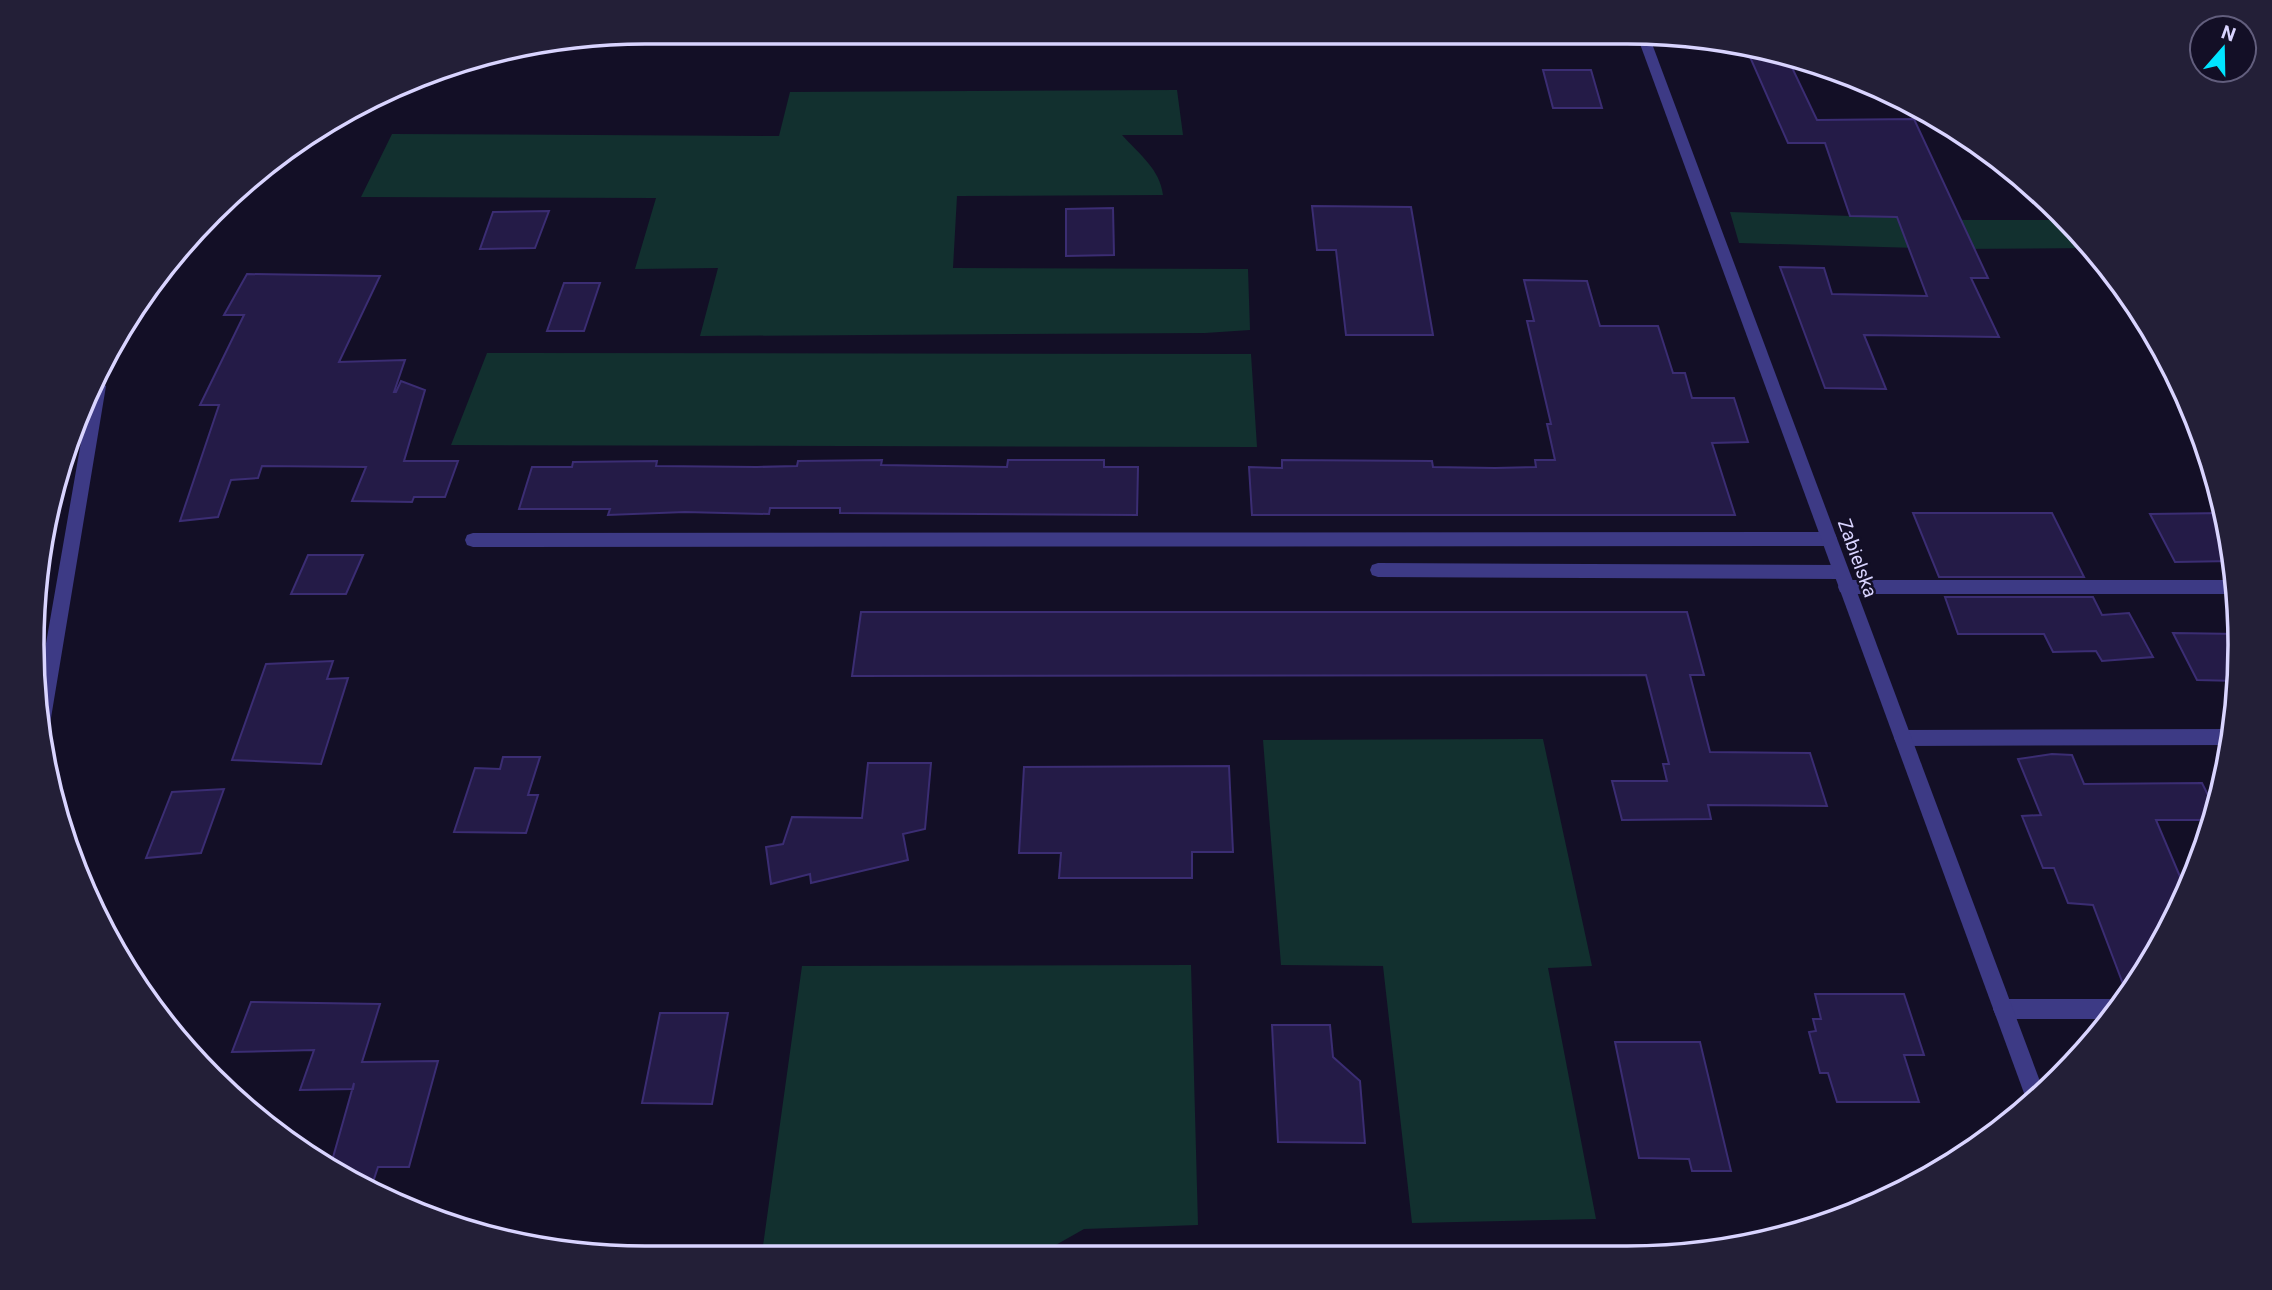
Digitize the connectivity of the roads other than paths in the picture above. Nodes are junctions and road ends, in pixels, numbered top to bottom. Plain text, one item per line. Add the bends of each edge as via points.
1 (1646, 44) edge
2 (95, 404) edge
3 (1829, 539) junction
4 (473, 540) dead end
5 (1378, 570) dead end
6 (1844, 579) junction
7 (2225, 587) edge
8 (46, 694) edge
9 (2221, 737) edge
10 (1903, 738) junction
11 (2003, 1009) junction
12 (2105, 1009) edge
13 (2032, 1088) edge

1 - 3 street, Zabielska
2 - 8 street
3 - 4 street
3 - 6 street, Zabielska
5 - 6 street
6 - 7 street
6 - 10 street, Zabielska
9 - 10 street
10 - 11 street, Zabielska
11 - 12 street
11 - 13 street, Zabielska

